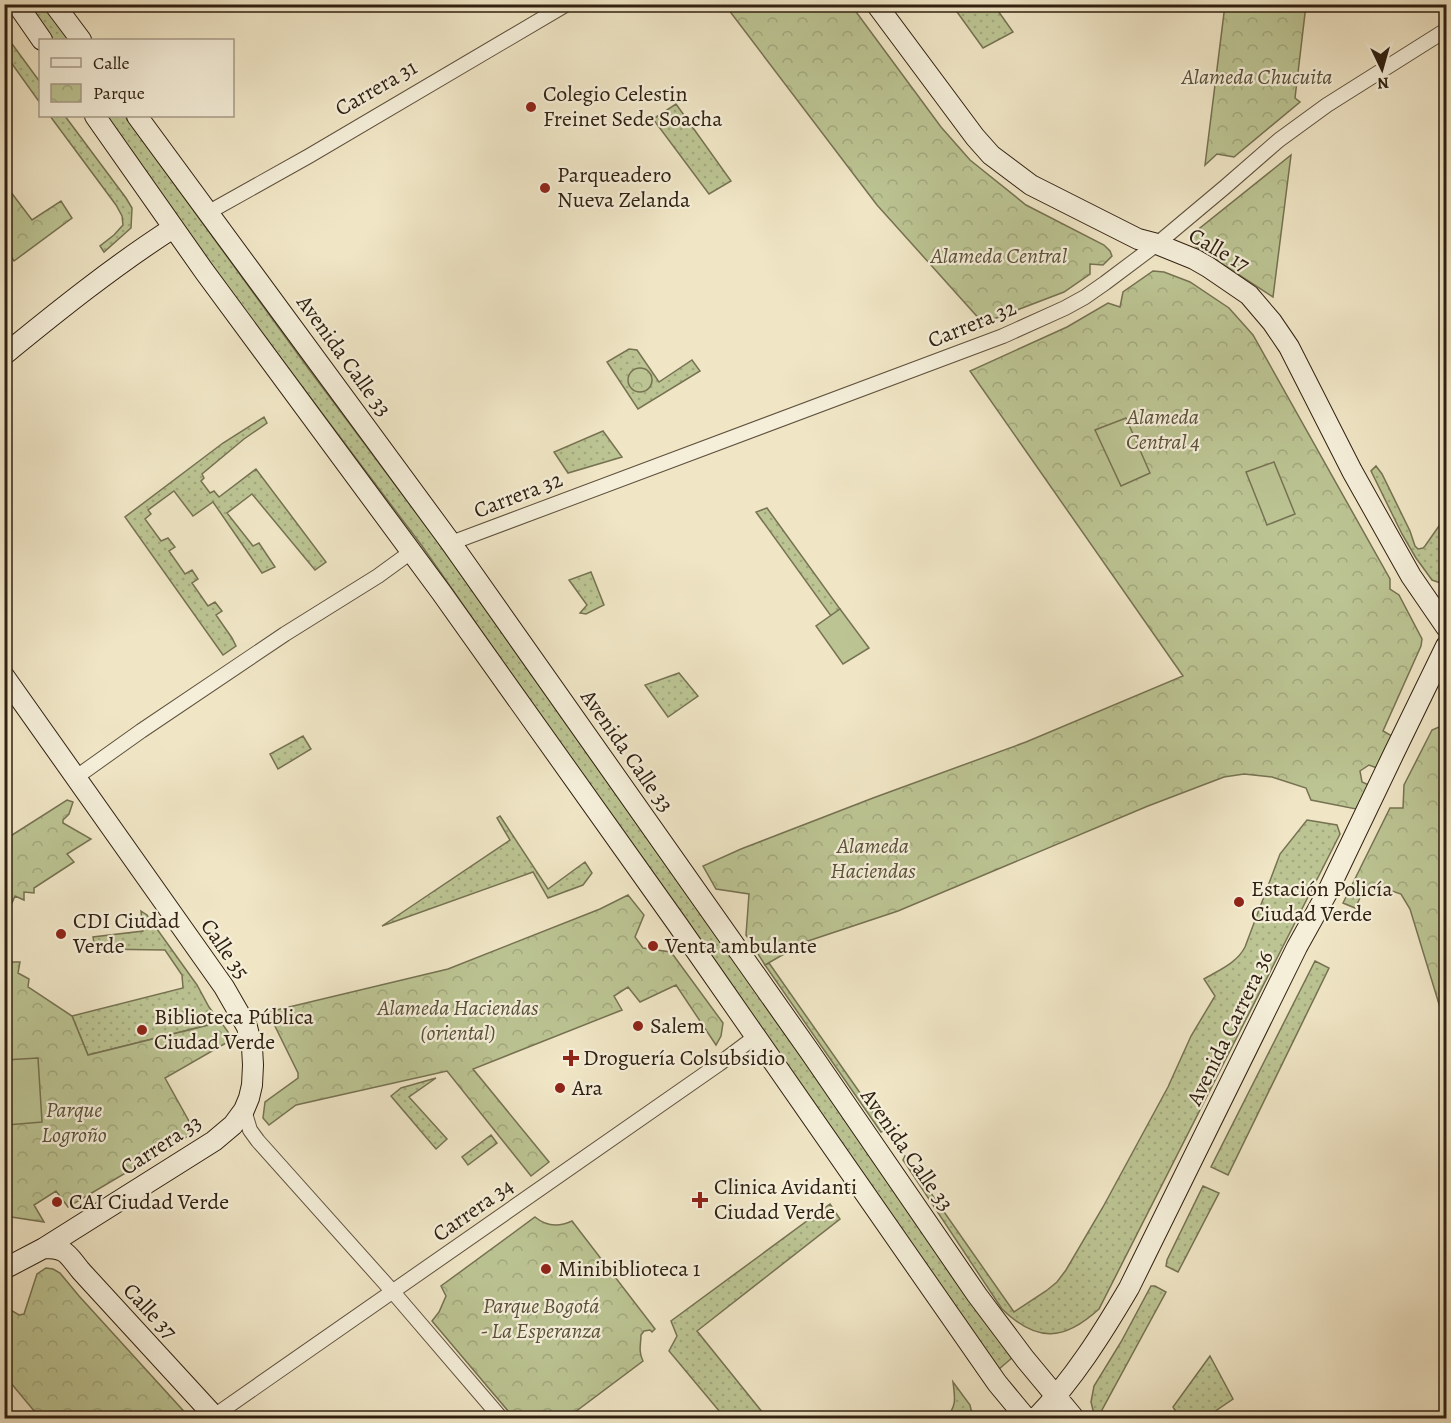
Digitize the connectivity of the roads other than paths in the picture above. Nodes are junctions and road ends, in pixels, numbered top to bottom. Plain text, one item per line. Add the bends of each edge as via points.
1 (17, 4) edge
2 (54, 4) edge
3 (567, 4) edge
4 (876, 4) edge
5 (1446, 30) edge
6 (41, 39) edge
7 (80, 39) edge
8 (96, 117) edge
9 (138, 117) edge
10 (209, 212) junction
11 (173, 228) junction
12 (1157, 244) junction
13 (4, 355) edge
14 (451, 543) junction
15 (411, 552) junction
16 (1446, 627) edge
17 (1446, 646) edge
18 (4, 676) edge
19 (1446, 680) edge
20 (1425, 689) junction
21 (75, 778) junction
22 (755, 1037) junction
23 (244, 1110) junction
24 (44, 1248) junction
25 (4, 1269) edge
26 (393, 1292) junction
27 (1056, 1397) junction
28 (215, 1417) edge
29 (501, 1419) edge
30 (1026, 1419) edge
31 (1036, 1419) edge
32 (1074, 1419) edge

1 - 6 main road
2 - 7 main road
3 - 10 street, Carrera 31
4 - 12 main road, Calle 17 via 991,155 1045,192 1138,239
5 - 12 street, Carrera 32 via 1279,140
8 - 11 main road
9 - 10 main road, Avenida Calle 33
10 - 14 main road, Avenida Calle 33
11 - 13 main road
11 - 15 main road
12 - 14 street, Carrera 32 via 1085,297 1003,336
12 - 16 main road, Calle 17 via 1208,267 1249,295 1272,322 1411,576
14 - 27 main road, Avenida Calle 33 via 977,1295
15 - 21 street
15 - 22 main road
17 - 20 main road, Avenida Carrera 36
18 - 21 main road, Calle 35
19 - 20 main road
20 - 27 main road, Avenida Carrera 36 via 1128,1288
21 - 23 main road, Calle 35 via 224,987 247,1027 253,1065
22 - 26 street, Carrera 34
22 - 30 main road
23 - 24 main road, Carrera 33 via 214,1141
23 - 26 street via 258,1141
24 - 25 main road, Carrera 33
24 - 28 main road, Calle 37 via 65,1251
26 - 28 street, Carrera 34
26 - 29 street
27 - 31 main road, Avenida Carrera 36
27 - 32 main road, Avenida Calle 33

